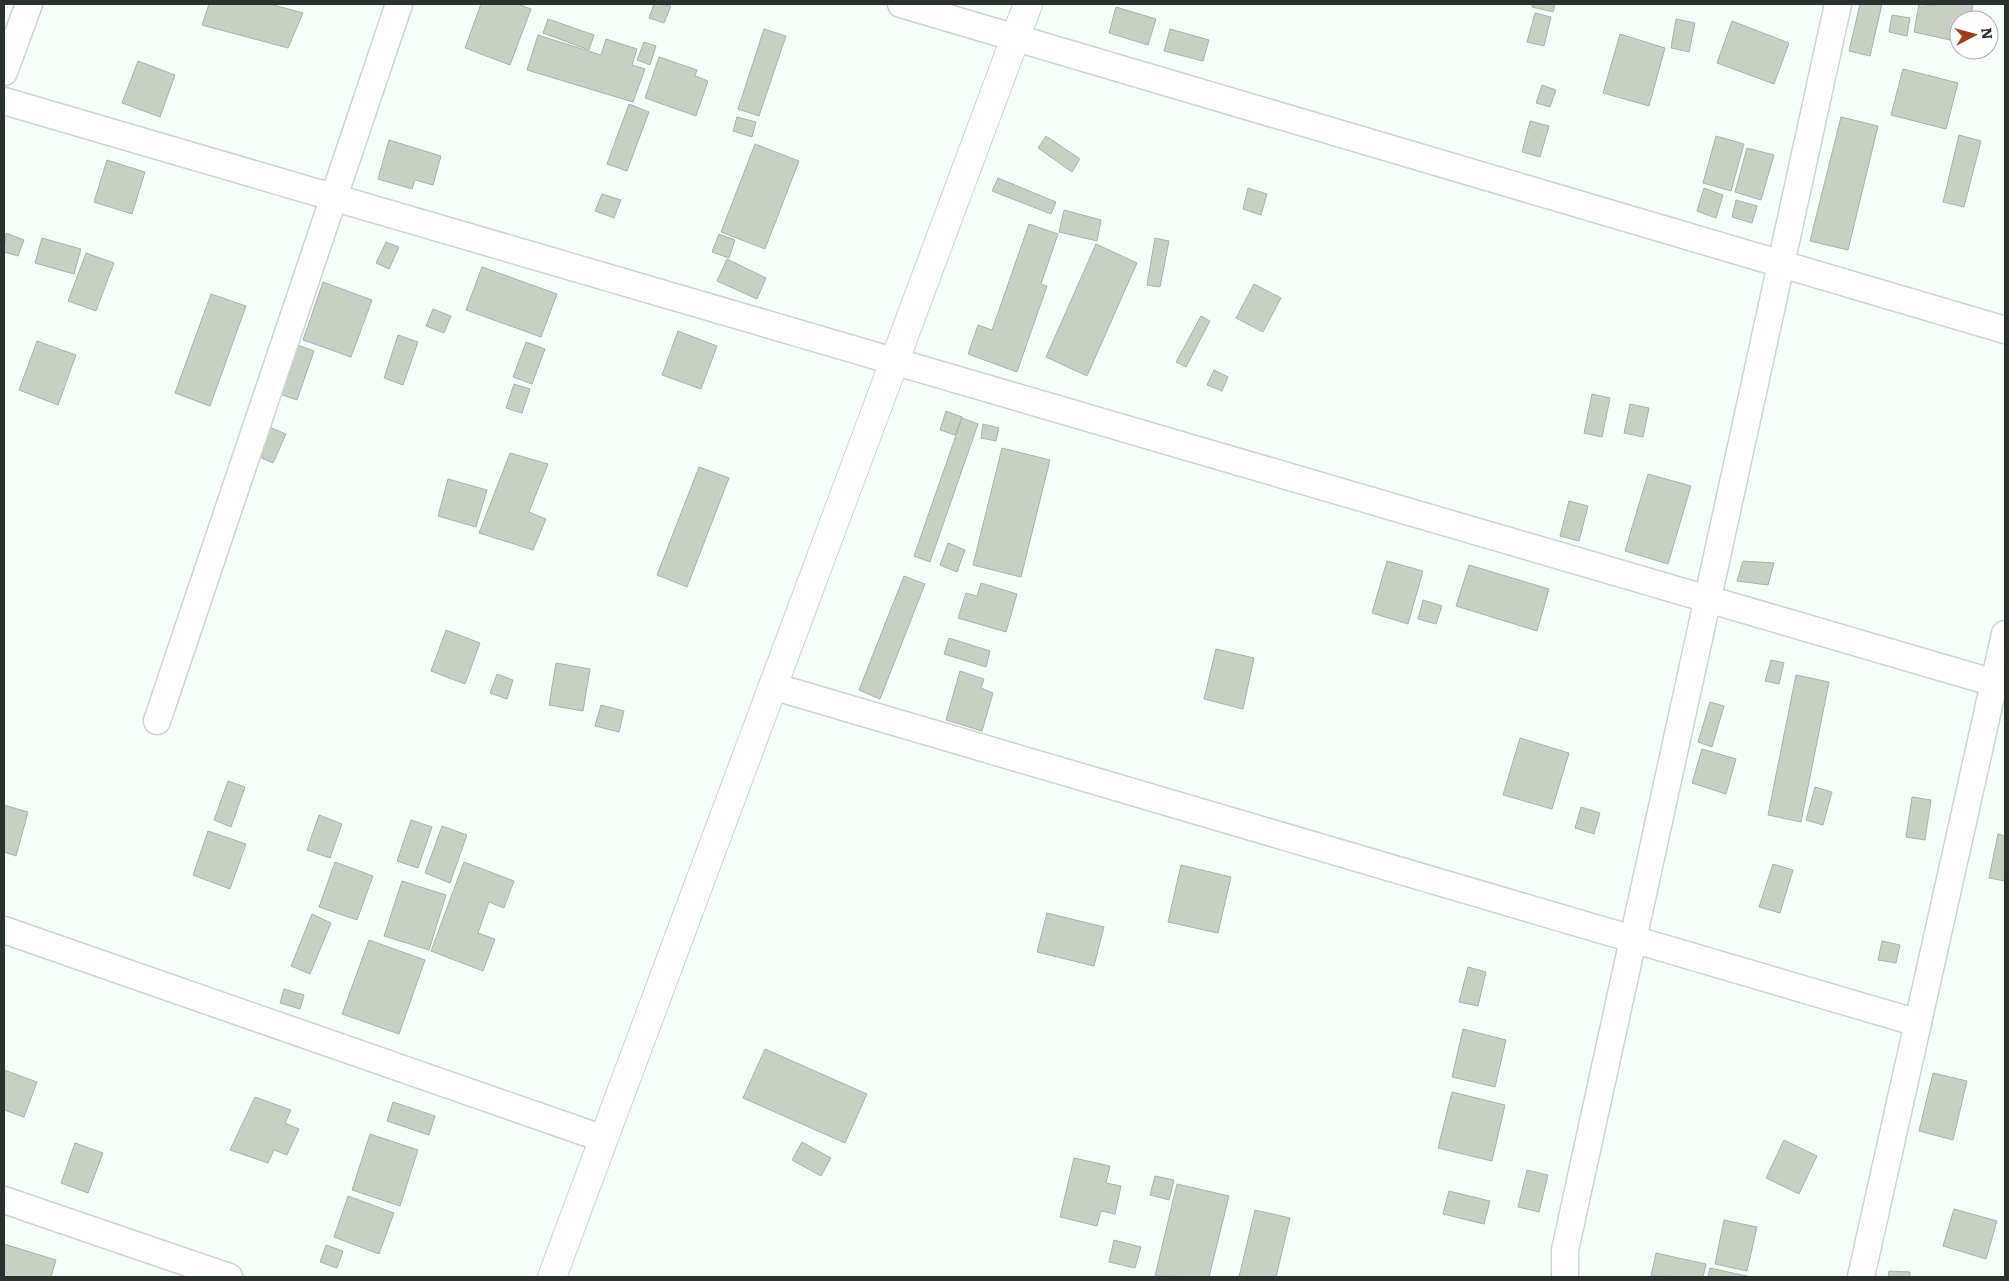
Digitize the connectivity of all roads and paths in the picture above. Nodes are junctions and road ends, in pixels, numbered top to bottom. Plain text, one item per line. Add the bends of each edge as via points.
1 (29, 4) edge
2 (399, 4) edge
3 (901, 4) edge
4 (1028, 4) edge
5 (1838, 4) edge
6 (1015, 37) junction
7 (4, 72) edge
8 (4, 102) edge
9 (333, 198) junction
10 (1782, 264) junction
11 (2005, 330) edge
12 (894, 361) junction
13 (1708, 599) junction
14 (2005, 634) edge
15 (2000, 684) edge
16 (772, 686) junction
17 (157, 721) dead end
18 (4, 930) edge
19 (1634, 939) junction
20 (1918, 1023) junction
21 (604, 1139) junction
22 (4, 1200) edge
23 (229, 1277) edge
24 (552, 1277) edge
25 (1565, 1277) edge
26 (1861, 1277) edge

1 - 7 street
2 - 9 street
3 - 6 street
4 - 6 main road
5 - 10 street
6 - 10 street
6 - 12 main road
8 - 9 street
9 - 12 street
9 - 17 street
10 - 11 street
10 - 13 street
12 - 13 street
12 - 16 main road
13 - 15 street
13 - 19 street
14 - 15 street
15 - 20 street
16 - 19 street
16 - 21 main road
18 - 21 street
19 - 20 street
19 - 25 street via 1565,1250
20 - 26 street
21 - 24 main road
22 - 23 street

